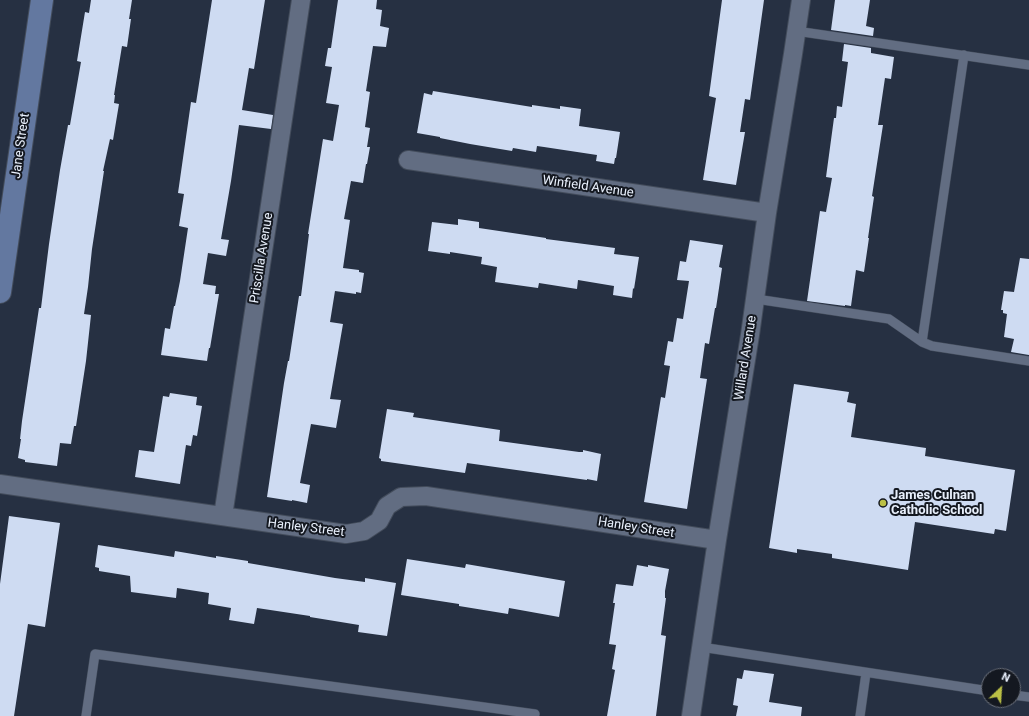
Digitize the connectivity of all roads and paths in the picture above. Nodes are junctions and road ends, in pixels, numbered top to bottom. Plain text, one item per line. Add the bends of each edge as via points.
1 (42, 0) edge
2 (301, 0) edge
3 (801, 0) edge
4 (796, 31) junction
5 (964, 55) junction
6 (1029, 65) edge
7 (408, 160) dead end
8 (767, 213) junction
9 (0, 292) edge
10 (756, 299) junction
11 (922, 342) junction
12 (1029, 361) edge
13 (0, 484) edge
14 (224, 516) junction
15 (717, 540) junction
16 (701, 647) junction
17 (866, 673) junction
18 (981, 690) edge
19 (535, 714) dead end
20 (86, 716) edge
21 (691, 716) edge
22 (860, 716) edge

1 - 9 main road, Jane Street
2 - 14 street, Priscilla Avenue
3 - 4 street, Willard Avenue
4 - 5 lane
4 - 8 street, Willard Avenue
5 - 6 lane
5 - 11 lane
7 - 8 street, Winfield Avenue
8 - 10 street, Willard Avenue
10 - 11 lane via 889,319
10 - 15 street, Willard Avenue
11 - 12 lane via 932,346
13 - 14 street, Hanley Street
14 - 15 street, Hanley Street via 346,534 364,531 379,521 387,506 401,497 426,496
15 - 16 street, Willard Avenue
16 - 17 lane
16 - 21 street, Willard Avenue
17 - 18 lane
17 - 22 lane
19 - 20 lane via 95,654

